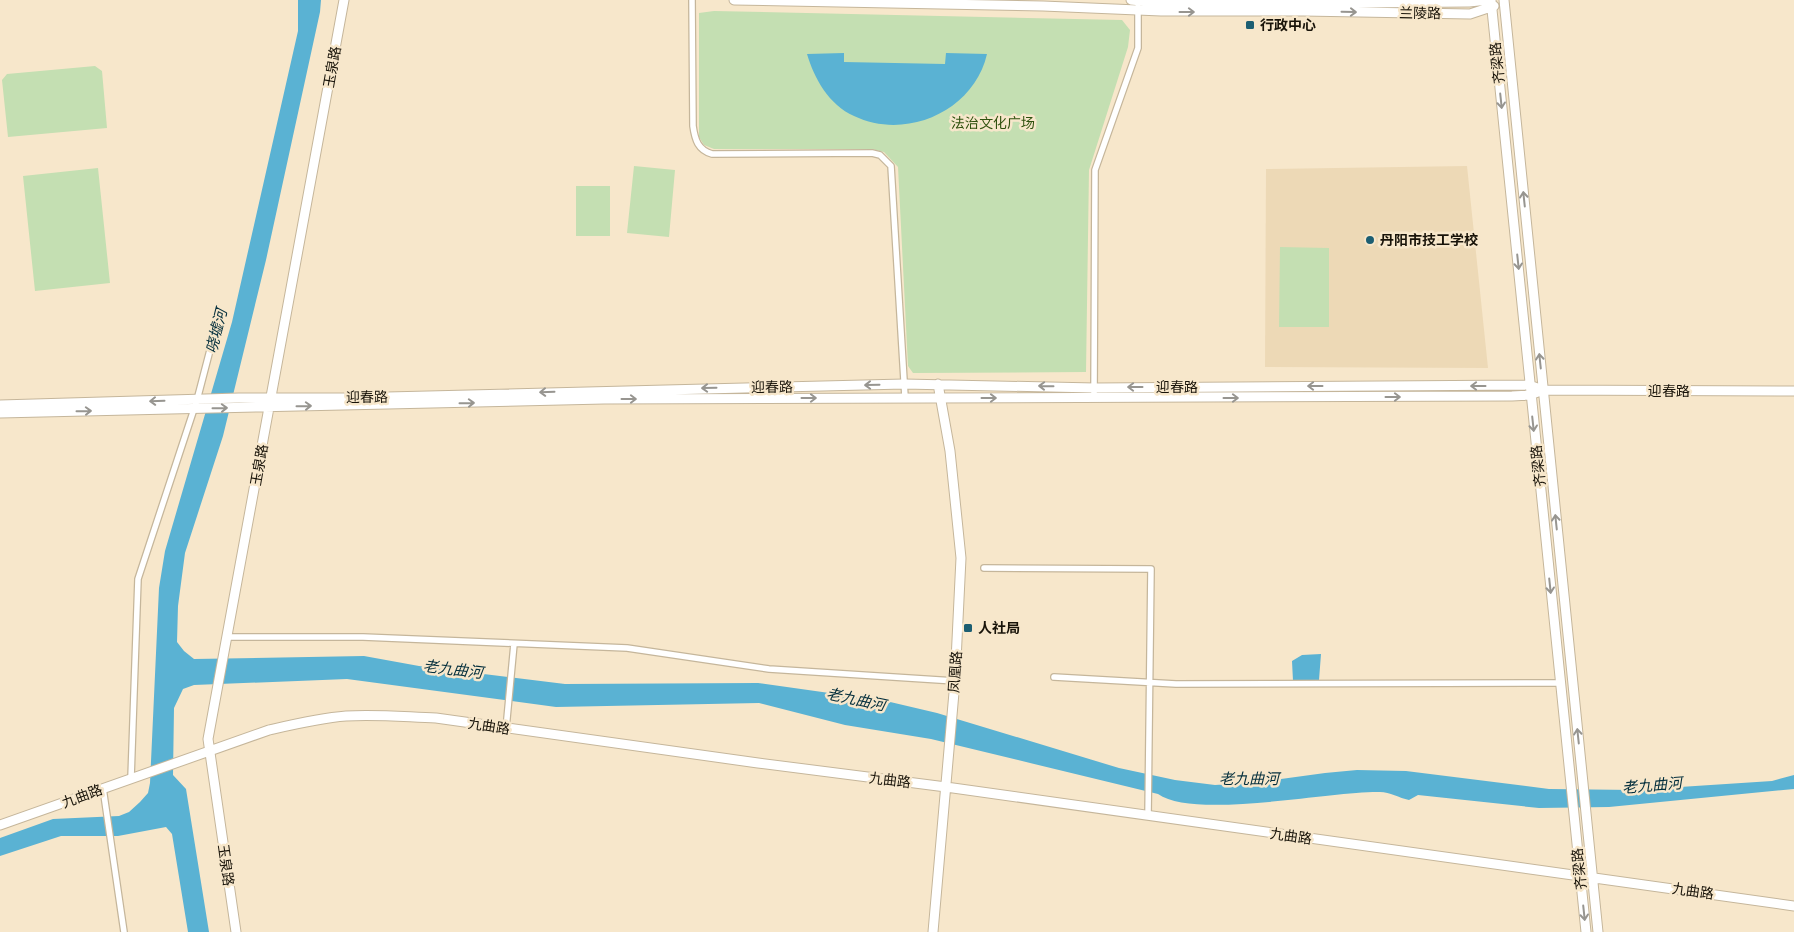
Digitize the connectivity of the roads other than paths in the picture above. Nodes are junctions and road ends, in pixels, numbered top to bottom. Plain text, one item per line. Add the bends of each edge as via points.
1 (344, 0) edge
2 (692, 0) edge
3 (734, 0) edge
4 (1503, 0) edge
5 (1136, 2) edge
6 (1490, 3) edge
7 (216, 327) dead end
8 (904, 384) junction
9 (938, 384) junction
10 (1530, 385) junction
11 (1095, 388) junction
12 (1543, 390) junction
13 (1794, 391) edge
14 (1530, 395) junction
15 (905, 397) junction
16 (940, 397) junction
17 (1094, 398) junction
18 (271, 402) junction
19 (238, 403) junction
20 (197, 405) junction
21 (0, 406) edge
22 (0, 413) edge
23 (984, 568) dead end
24 (1553, 608) junction
25 (1565, 608) junction
26 (228, 636) junction
27 (514, 644) junction
28 (1054, 677) dead end
29 (956, 681) junction
30 (1150, 681) junction
31 (1560, 684) junction
32 (506, 729) junction
33 (209, 751) junction
34 (131, 778) junction
35 (946, 787) junction
36 (103, 788) junction
37 (1148, 816) junction
38 (0, 825) edge
39 (1580, 875) junction
40 (1592, 877) junction
41 (1794, 906) edge
42 (124, 932) edge
43 (236, 932) edge
44 (933, 932) edge
45 (1586, 932) edge
46 (1598, 932) edge

1 - 18 street, 玉泉路
2 - 8 street via 692,126 699,146 705,152 872,153 880,155 891,166
3 - 5 street, 兰陵路
4 - 6 street, 兰陵路
12 -> 4 street, 齐梁路
5 - 6 street, 兰陵路 via 1161,11 1470,14
5 - 11 street via 1138,48 1095,170
6 -> 10 street, 齐梁路
7 - 20 street
8 - 9 street, 迎春路
8 - 15 street
8 -> 18 street, 迎春路
11 -> 9 street, 迎春路
9 - 16 street, 凤凰路
10 -> 11 street, 迎春路
10 - 12 street, 迎春路
10 - 14 street, 齐梁路
11 - 17 street
12 - 13 street, 迎春路
12 - 14 street, 迎春路
25 -> 12 street, 齐梁路
17 -> 14 street, 迎春路
14 -> 24 street, 齐梁路
15 - 16 street, 迎春路
18 -> 15 street, 迎春路
16 -> 17 street, 迎春路
16 - 29 street, 凤凰路 via 950,451 961,558
18 - 19 street, 迎春路
18 - 26 street, 玉泉路
20 -> 19 street, 迎春路
19 - 20 street, 迎春路 via 206,399
20 -> 21 street, 迎春路
22 -> 20 street, 迎春路
20 - 34 street via 138,578
23 - 30 street via 1151,569
24 - 25 street
24 - 31 street, 齐梁路
40 -> 25 street, 齐梁路
26 - 27 street via 363,637
26 - 33 street, 玉泉路 via 208,740
27 - 29 street via 627,648 769,669
27 - 32 street
28 - 30 street
29 - 35 street, 凤凰路
30 - 31 street via 1176,684
30 - 37 street
31 - 39 street, 齐梁路
32 - 33 street, 九曲路 via 436,718 348,716 269,730
32 - 35 street, 九曲路
33 - 34 street, 九曲路
33 - 43 street, 玉泉路
34 - 36 street, 九曲路
35 - 37 street, 九曲路
35 - 44 street, 凤凰路
36 - 38 street, 九曲路
36 - 42 street
37 - 39 street, 九曲路
39 - 40 street, 九曲路
39 -> 45 street, 齐梁路
40 - 41 street, 九曲路
40 - 46 street, 齐梁路

